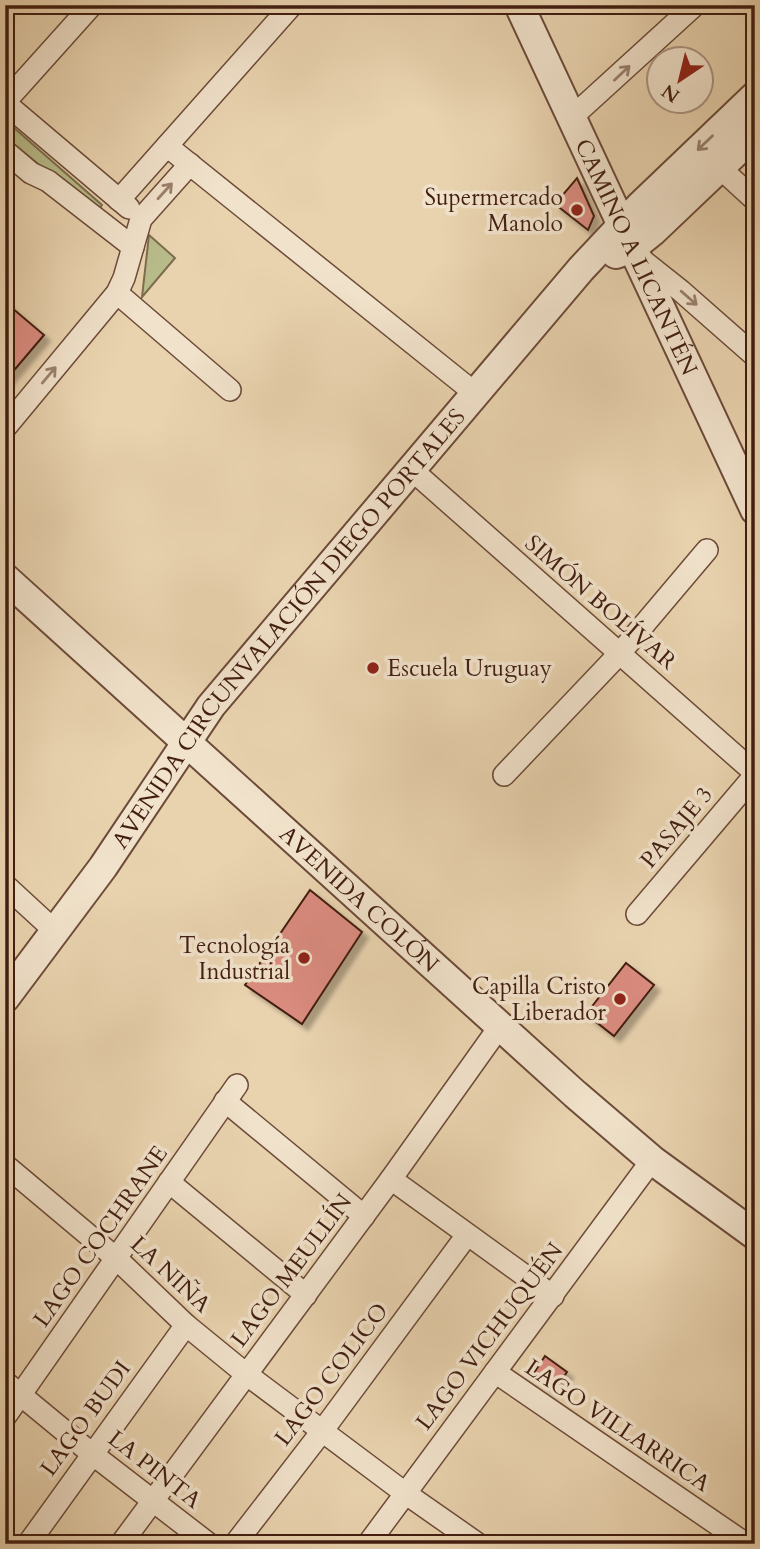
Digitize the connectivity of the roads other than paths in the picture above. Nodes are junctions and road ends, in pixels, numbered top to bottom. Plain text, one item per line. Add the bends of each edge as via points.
1 (92, 5) edge
2 (519, 5) edge
3 (692, 6) edge
4 (287, 7) edge
5 (755, 96) edge
6 (5, 102) edge
7 (571, 118) junction
8 (755, 134) edge
9 (167, 146) junction
10 (5, 151) edge
11 (190, 164) junction
12 (720, 168) junction
13 (119, 200) junction
14 (755, 200) edge
15 (141, 219) junction
16 (629, 242) junction
17 (133, 247) junction
18 (117, 293) junction
19 (755, 356) edge
20 (230, 390) dead end
21 (476, 394) junction
22 (5, 428) edge
23 (412, 470) junction
24 (752, 500) edge
25 (707, 550) dead end
26 (5, 578) edge
27 (620, 653) junction
28 (187, 741) junction
29 (755, 774) edge
30 (504, 775) dead end
31 (5, 885) edge
32 (637, 914) dead end
33 (56, 932) junction
34 (5, 998) edge
35 (500, 1026) junction
36 (652, 1160) junction
37 (5, 1165) edge
38 (391, 1179) junction
39 (169, 1182) junction
40 (364, 1216) junction
41 (467, 1235) junction
42 (755, 1235) edge
43 (117, 1259) junction
44 (306, 1295) junction
45 (553, 1296) junction
46 (186, 1325) junction
47 (495, 1373) junction
48 (246, 1374) junction
49 (13, 1388) edge
50 (5, 1417) edge
51 (323, 1430) junction
52 (91, 1453) junction
53 (405, 1493) junction
54 (153, 1500) junction
55 (28, 1544) edge
56 (121, 1544) edge
57 (209, 1544) edge
58 (234, 1544) edge
59 (368, 1544) edge
60 (478, 1544) edge
61 (746, 1544) edge

1 - 6 street
2 - 7 street, CAMINO A LICANTÉN
7 -> 3 street
4 - 9 street
5 -> 16 street, AVENIDA CIRCUNVALACIÓN DIEGO PORTALES
6 - 13 street
7 - 16 street, CAMINO A LICANTÉN
8 - 12 street, AVENIDA CIRCUNVALACIÓN DIEGO PORTALES
9 - 11 street
9 - 13 street
10 - 17 street
15 -> 11 street
11 - 21 street
12 - 14 street
12 - 16 street, AVENIDA CIRCUNVALACIÓN DIEGO PORTALES via 653,231
13 - 15 street
15 - 17 street
16 -> 19 street
16 - 21 street, AVENIDA CIRCUNVALACIÓN DIEGO PORTALES via 581,269
16 - 24 street, CAMINO A LICANTÉN
17 - 18 street
18 - 20 street
22 -> 18 street
21 - 23 street, AVENIDA CIRCUNVALACIÓN DIEGO PORTALES
23 - 27 street, SIMÓN BOLÍVAR
23 - 28 street, AVENIDA CIRCUNVALACIÓN DIEGO PORTALES via 211,706
25 - 27 street
26 - 28 street, AVENIDA COLÓN
27 - 29 street, SIMÓN BOLÍVAR
27 - 30 street
28 - 33 street, AVENIDA CIRCUNVALACIÓN DIEGO PORTALES
28 - 35 street, AVENIDA COLÓN
29 - 32 street, PASAJE 3
31 - 33 street
33 - 34 street, AVENIDA CIRCUNVALACIÓN DIEGO PORTALES
35 - 36 street, AVENIDA COLÓN
35 - 38 street, LAGO MEULLÍN
36 - 42 street, AVENIDA COLÓN
36 - 45 street, LAGO VICHUQUÉN
37 - 43 street, LA NIÑA
38 - 40 street, LAGO MEULLÍN
38 - 41 street
39 - 40 street, LAGO COCHRANE via 231,1093
39 - 43 street, LAGO COCHRANE
39 - 44 street
40 - 44 street, LAGO MEULLÍN
41 - 45 street
41 - 51 street, LAGO COLICO
43 - 46 street, LA NIÑA
43 - 49 street, LAGO COCHRANE
44 - 48 street, LAGO MEULLÍN
45 - 47 street, LAGO VICHUQUÉN
46 - 48 street, LA NIÑA
46 - 52 street, LAGO BUDI
47 - 53 street, LAGO VICHUQUÉN
47 - 61 street, LAGO VILLARRICA
48 - 51 street, LA NIÑA
48 - 54 street, LAGO MEULLÍN
49 - 50 street, LAGO COCHRANE
49 - 52 street, LA PINTA
51 - 53 street, LA NIÑA
51 - 58 street, LAGO COLICO
52 - 54 street, LA PINTA
52 - 55 street, LAGO BUDI
53 - 59 street, LAGO VICHUQUÉN
53 - 60 street, LA NIÑA
54 - 56 street, LAGO MEULLÍN
54 - 57 street, LA PINTA

